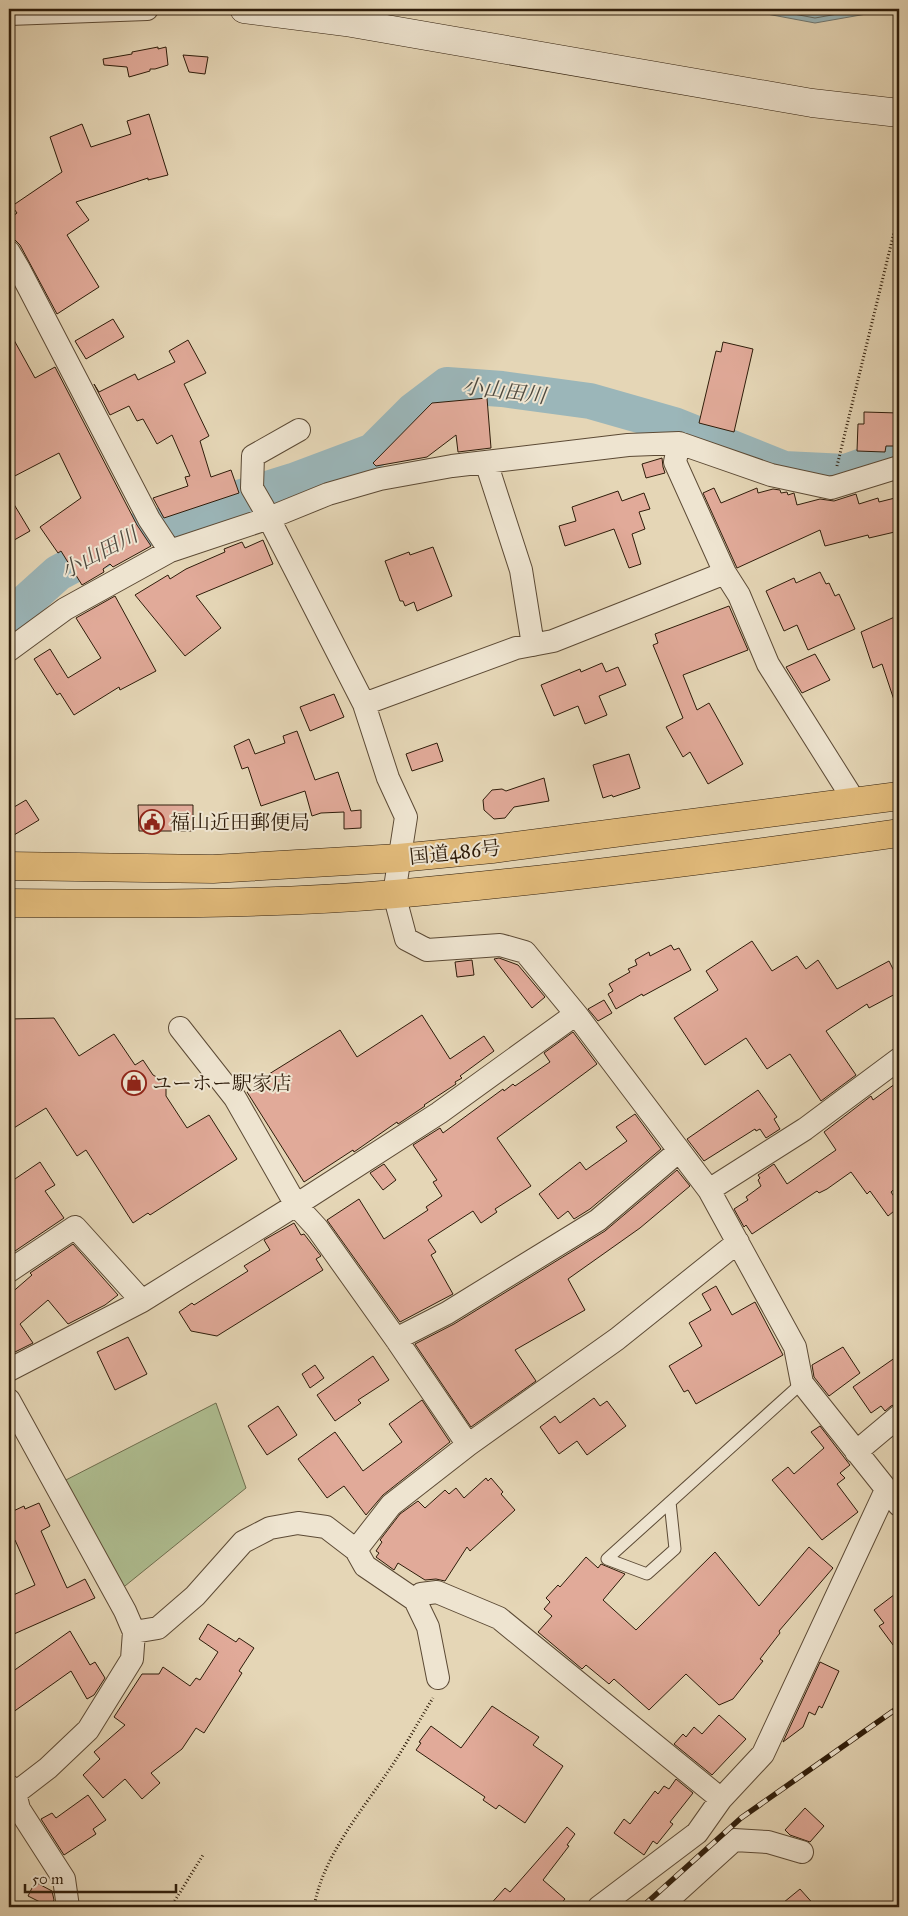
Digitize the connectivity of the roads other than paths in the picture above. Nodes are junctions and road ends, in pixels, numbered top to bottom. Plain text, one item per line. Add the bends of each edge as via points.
1 (147, 9) edge
2 (244, 9) edge
3 (9, 14) edge
4 (899, 113) edge
5 (9, 252) edge
6 (299, 430) dead end
7 (679, 444) junction
8 (486, 462) junction
9 (899, 467) edge
10 (266, 513) junction
11 (159, 535) junction
12 (725, 573) junction
13 (534, 645) junction
14 (9, 650) edge
15 (364, 704) junction
16 (899, 796) edge
17 (855, 802) junction
18 (899, 833) edge
19 (399, 858) junction
20 (9, 866) edge
21 (394, 894) junction
22 (9, 904) edge
23 (576, 1014) junction
24 (180, 1028) dead end
25 (898, 1062) edge
26 (679, 1151) junction
27 (709, 1190) junction
28 (296, 1204) junction
29 (738, 1242) junction
30 (9, 1271) edge
31 (142, 1301) junction
32 (396, 1339) junction
33 (9, 1370) edge
34 (802, 1383) junction
35 (9, 1400) edge
36 (899, 1416) edge
37 (468, 1445) junction
38 (856, 1452) junction
39 (893, 1498) edge
40 (670, 1502) junction
41 (356, 1550) junction
42 (415, 1600) junction
43 (134, 1632) junction
44 (438, 1678) road end
45 (11, 1792) edge
46 (721, 1799) junction
47 (802, 1852) dead end
48 (648, 1868) junction
49 (68, 1907) edge
50 (599, 1907) edge
51 (656, 1907) edge
52 (660, 1907) edge

1 - 3 street
2 - 4 street via 346,22 812,103
5 - 11 street
6 - 10 street via 253,456 252,488
7 - 8 street via 628,446
7 - 9 street via 771,475 831,488
7 - 12 street via 675,462
8 - 10 street via 380,479
8 - 13 street via 522,570
10 - 11 street
10 - 15 street
11 - 14 street
12 - 13 street via 553,642
12 - 17 street via 739,596 768,664
13 - 15 street via 516,648
15 - 19 street via 388,778 406,817
16 - 17 highway, 国道486号
17 - 19 highway, 国道486号
18 - 21 highway, 国道486号 via 693,861
19 - 20 highway, 国道486号 via 213,869
19 - 21 street
21 - 22 highway, 国道486号 via 214,904
21 - 23 street via 406,939 427,950 500,945 525,952
23 - 26 street
23 - 28 street via 439,1113
24 - 28 street via 235,1098
25 - 27 street via 805,1129
26 - 27 street
26 - 32 street via 598,1220 447,1313
27 - 29 street
28 - 31 street
28 - 32 street via 317,1228
29 - 34 street via 795,1347
29 - 37 street via 617,1340
30 - 31 street via 75,1227
31 - 33 street
32 - 37 street
34 - 38 street
34 - 40 lane
35 - 43 street
36 - 38 street
37 - 41 street via 391,1505
38 - 39 street
39 - 46 street via 763,1754
40 - 40 lane via 628,1540 607,1559 647,1574 654,1568 675,1549
41 - 42 street via 365,1566
41 - 43 street via 326,1527 298,1523 270,1528 243,1542 195,1596 158,1628
42 - 44 street via 428,1626
42 - 46 street via 421,1594 437,1592 499,1618
43 - 45 street via 132,1659 88,1730 48,1768
45 - 49 street via 64,1879
46 - 48 street via 697,1833
47 - 52 street via 768,1842 734,1840
48 - 50 street
48 - 51 street

